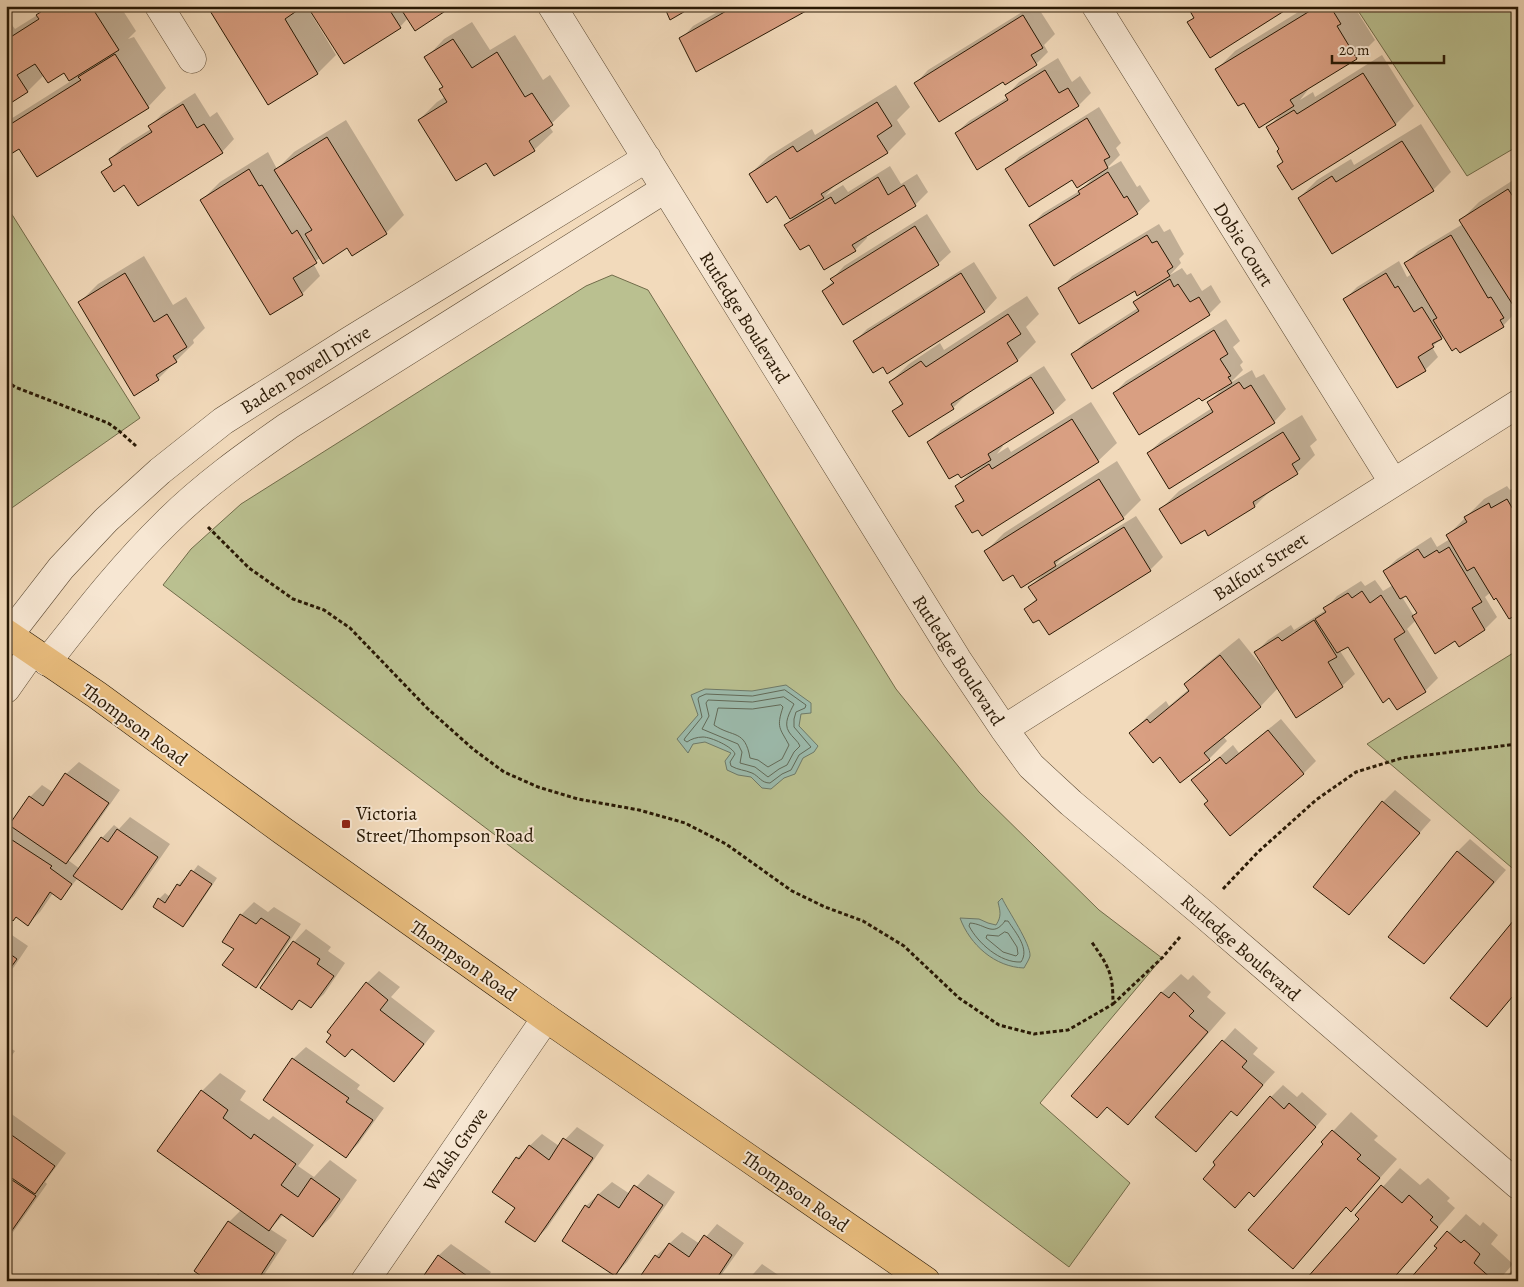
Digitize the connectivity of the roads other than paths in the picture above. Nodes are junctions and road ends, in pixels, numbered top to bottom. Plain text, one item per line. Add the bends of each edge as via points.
1 (159, 6) edge
2 (552, 6) edge
3 (1096, 6) edge
4 (192, 59) dead end
5 (647, 158) junction
6 (665, 189) junction
7 (549, 218) junction
8 (568, 250) junction
9 (1518, 404) edge
10 (1393, 482) junction
11 (7, 634) edge
12 (39, 657) junction
13 (6, 689) edge
14 (1004, 729) junction
15 (546, 1018) junction
16 (1518, 1186) edge
17 (365, 1281) edge
18 (926, 1281) edge

1 - 4 street
2 - 5 street, Rutledge Boulevard
3 - 10 street, Dobie Court
5 - 6 street, Rutledge Boulevard
5 - 7 street, Baden Powell Drive
6 - 8 street, Baden Powell Drive
6 - 14 street, Rutledge Boulevard
7 - 8 street
7 - 11 street, Baden Powell Drive via 223,421 160,470 106,520 73,554
8 - 12 street, Baden Powell Drive via 288,426 231,467 186,504 142,547
9 - 10 street, Balfour Street
10 - 14 street, Balfour Street
11 - 12 main road, Thompson Road
12 - 13 street, Baden Powell Drive
12 - 15 main road, Thompson Road via 97,695
14 - 16 street, Rutledge Boulevard via 1031,766 1071,803
15 - 17 street, Walsh Grove
15 - 18 main road, Thompson Road

